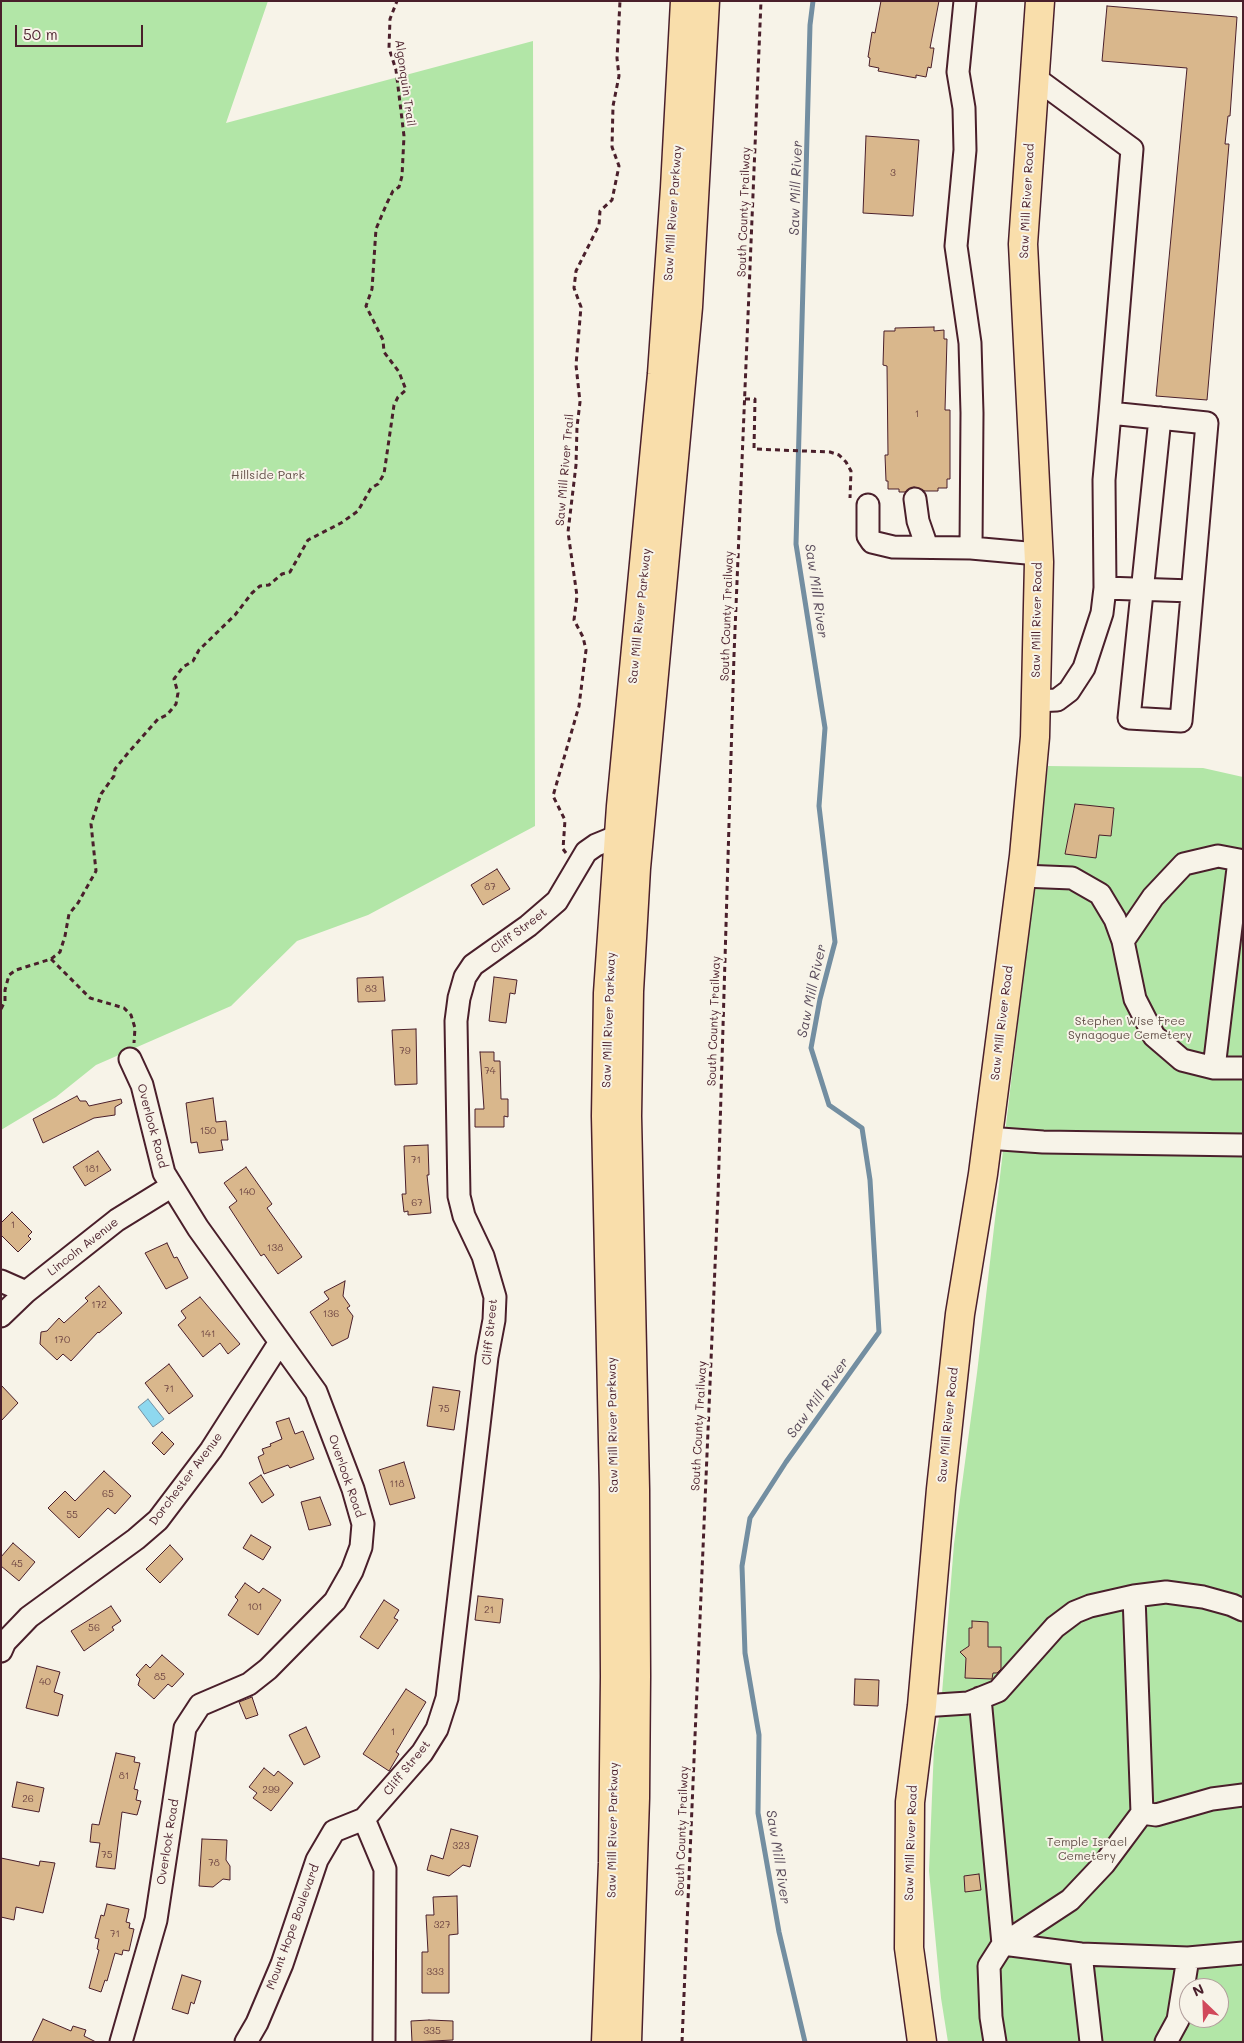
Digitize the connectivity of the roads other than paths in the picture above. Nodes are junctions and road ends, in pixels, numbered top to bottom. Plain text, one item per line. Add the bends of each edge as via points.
1 (685, 1) edge
2 (705, 1) edge
3 (965, 1) edge
4 (1040, 1) edge
5 (1034, 77) junction
6 (1110, 413) junction
7 (1160, 418) junction
8 (915, 499) dead end
9 (868, 504) road end
10 (928, 547) junction
11 (971, 548) junction
12 (1038, 554) junction
13 (1105, 588) junction
14 (1142, 588) junction
15 (1192, 591) junction
16 (1035, 701) junction
17 (618, 836) junction
18 (1022, 876) junction
19 (1123, 941) junction
20 (130, 1059) road end
21 (1214, 1068) junction
22 (1243, 1068) edge
23 (987, 1138) junction
24 (1243, 1145) edge
25 (172, 1186) junction
26 (1, 1281) edge
27 (26, 1292) junction
28 (1, 1316) edge
29 (280, 1342) junction
30 (1134, 1596) junction
31 (1243, 1610) edge
32 (1, 1651) edge
33 (980, 1698) junction
34 (922, 1706) junction
35 (1243, 1795) edge
36 (1142, 1813) junction
37 (364, 1819) junction
38 (1003, 1944) junction
39 (1243, 1953) edge
40 (1081, 1954) junction
41 (1188, 1958) junction
42 (121, 2042) edge
43 (246, 2042) edge
44 (384, 2042) edge
45 (606, 2042) edge
46 (627, 2042) edge
47 (922, 2042) edge
48 (995, 2042) edge
49 (1090, 2042) edge
50 (1166, 2042) edge

1 - 17 main road, Saw Mill River Parkway via 676,188 662,374
2 - 46 main road, Saw Mill River Parkway via 686,335 642,806 629,991 627,1116 636,1676
3 - 11 street via 958,72 964,108 965,150 956,246 970,343
4 - 5 main road, Saw Mill River Road
5 - 6 street via 1132,149
5 - 12 main road, Saw Mill River Road via 1023,244
6 - 7 street
6 - 13 street via 1104,480
7 - 14 street
7 - 15 street via 1207,423
8 - 10 street via 918,521
9 - 10 street via 868,536 872,542 893,547
10 - 11 street
11 - 12 street
12 - 16 main road, Saw Mill River Road
13 - 14 street
13 - 16 street via 1102,614 1084,668 1070,691 1057,700
14 - 15 street
14 - 15 street via 1129,718 1181,721
16 - 18 main road, Saw Mill River Road
17 - 37 street, Cliff Street via 586,852 557,901 473,965 465,977 459,998 456,1021 459,1196 496,1298 494,1320 447,1698 437,1729 422,1752
17 - 45 main road, Saw Mill River Parkway via 607,1064 615,1686
18 - 19 street via 1072,878 1100,894
18 - 23 main road, Saw Mill River Road
19 - 21 street via 1135,999 1154,1036 1182,1060
19 - 21 street via 1153,896 1184,864 1218,856 1239,860
20 - 25 street, Overlook Road via 142,1085 164,1173
21 - 22 street
23 - 24 street
23 - 34 main road, Saw Mill River Road via 960,1314
25 - 27 street, Lincoln Avenue via 117,1220
25 - 29 street, Overlook Road via 198,1228
26 - 27 street
27 - 28 street, Lincoln Avenue
29 - 32 street, Dorchester Avenue via 211,1450 158,1520 28,1617
29 - 42 street, Overlook Road via 316,1392 353,1489 363,1524 361,1547 352,1571 334,1601 268,1669 249,1684 200,1704 185,1728 156,1920
30 - 31 street via 1166,1592 1202,1597
30 - 33 street via 1075,1612 1055,1627 998,1691
30 - 36 street
33 - 34 street via 968,1703
33 - 38 street
34 - 47 main road, Saw Mill River Road via 910,1802 909,1948
35 - 36 street via 1212,1798 1156,1815
36 - 38 street via 1104,1864 1070,1900
37 - 43 street, Mount Hope Boulevard via 334,1831 317,1860 282,1964
37 - 44 street via 385,1869
38 - 40 street
38 - 48 street via 989,1966
39 - 41 street
40 - 41 street
40 - 49 street
41 - 50 street via 1178,2020

